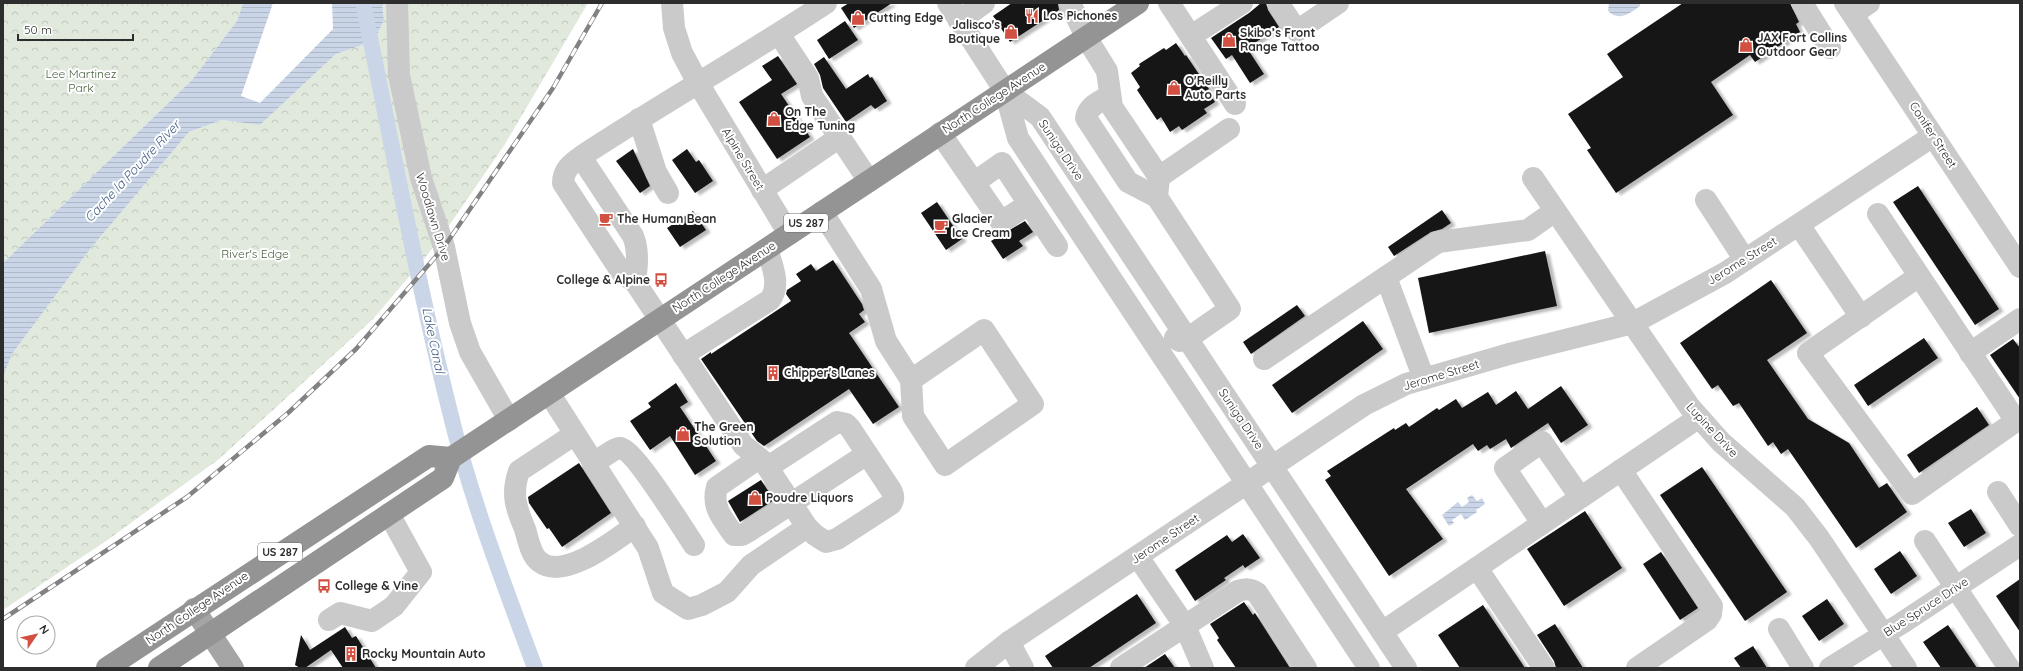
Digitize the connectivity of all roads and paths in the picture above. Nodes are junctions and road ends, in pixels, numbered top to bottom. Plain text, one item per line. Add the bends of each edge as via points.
1 (397, 3) edge
2 (672, 3) edge
3 (826, 3) edge
4 (984, 3) edge
5 (1070, 3) edge
6 (1138, 3) edge
7 (1169, 3) edge
8 (1242, 3) edge
9 (1278, 3) edge
10 (1338, 3) edge
11 (1802, 3) edge
12 (1856, 7) edge
13 (954, 12) edge
14 (779, 34) junction
15 (1191, 36) junction
16 (1086, 37) junction
17 (1830, 48) dead end
18 (698, 83) junction
19 (1005, 91) junction
20 (1109, 96) junction
21 (1235, 104) dead end
22 (639, 119) junction
23 (1229, 129) dead end
24 (940, 133) junction
25 (1934, 136) junction
26 (840, 138) junction
27 (581, 157) junction
28 (1533, 178) dead end
29 (869, 181) junction
30 (975, 182) junction
31 (1158, 187) junction
32 (762, 190) junction
33 (668, 193) dead end
34 (1706, 200) dead end
35 (1029, 204) junction
36 (1556, 211) junction
37 (822, 212) junction
38 (1878, 214) dead end
39 (1799, 225) junction
40 (789, 234) junction
41 (1057, 246) dead end
42 (767, 248) junction
43 (1096, 256) junction
44 (1745, 260) junction
45 (2020, 267) edge
46 (1919, 276) junction
47 (1386, 277) junction
48 (636, 282) junction
49 (1861, 317) junction
50 (660, 319) junction
51 (2020, 319) edge
52 (1633, 323) junction
53 (1187, 339) junction
54 (1970, 353) junction
55 (683, 355) junction
56 (1264, 359) dead end
57 (1424, 379) junction
58 (911, 380) junction
59 (549, 393) junction
60 (1698, 418) junction
61 (509, 420) junction
62 (575, 434) junction
63 (867, 454) junction
64 (451, 458) junction
65 (763, 462) junction
66 (594, 463) junction
67 (1272, 467) junction
68 (1621, 470) junction
69 (1247, 484) junction
70 (1998, 492) dead end
71 (1580, 498) junction
72 (791, 503) junction
73 (389, 514) junction
74 (1542, 523) junction
75 (635, 526) junction
76 (2020, 526) edge
77 (808, 527) junction
78 (1925, 541) dead end
79 (694, 545) dead end
80 (2020, 545) edge
81 (1138, 557) junction
82 (1477, 568) junction
83 (1956, 588) junction
84 (194, 609) junction
85 (329, 620) dead end
86 (1185, 626) junction
87 (1779, 629) dead end
88 (1382, 632) junction
89 (210, 633) junction
90 (1884, 635) junction
91 (1009, 642) junction
92 (107, 668) edge
93 (159, 668) edge
94 (233, 668) edge
95 (976, 668) edge
96 (1023, 668) edge
97 (1121, 668) edge
98 (1203, 668) edge
99 (1306, 668) edge
100 (1369, 668) edge
101 (1406, 668) edge
102 (1544, 668) edge
103 (1637, 668) edge
104 (1803, 668) edge
105 (1830, 668) edge
106 (1906, 668) edge
107 (2009, 668) edge

1 - 61 street, Woodlawn Drive via 399,76 421,178 444,247 460,323 470,352
2 - 18 street, Alpine Street via 674,28 682,53
3 - 14 street
4 - 13 street
5 - 16 street
6 - 16 highway, North College Avenue / US 287
7 - 15 street
8 - 15 street
9 - 10 street via 1297,31
11 - 17 street
12 - 25 street, Conifer Street
13 - 19 street
14 - 18 street
14 - 26 street via 808,78 812,96
15 - 21 street
16 - 19 highway, North College Avenue / US 287
16 - 20 street via 1107,71
18 - 22 street
18 - 32 street, Alpine Street
19 - 24 highway, North College Avenue / US 287
19 - 43 street via 1018,138
19 - 53 street, Suniga Drive via 1040,118
20 - 31 street via 1112,108
20 - 31 street via 1091,107 1086,118 1128,182
22 - 27 street
22 - 33 street via 656,172
23 - 31 street
24 - 29 highway, North College Avenue / US 287
24 - 30 street
25 - 39 street, Jerome Street
25 - 45 street, Conifer Street
26 - 29 street
26 - 32 street
27 - 48 street via 636,242
27 - 48 street via 565,171 563,183 622,274
28 - 36 street, Lupine Drive
29 - 37 highway, North College Avenue / US 287
30 - 35 street via 1001,222
30 - 35 street via 1002,163
31 - 53 street via 1230,309
32 - 40 street, Alpine Street
34 - 44 street
35 - 41 street
36 - 47 street via 1528,230 1438,242
36 - 52 street, Lupine Drive
37 - 40 highway, North College Avenue / US 287
37 - 58 street via 871,289 886,341
38 - 46 street
39 - 44 street, Jerome Street
39 - 49 street
40 - 42 highway, North College Avenue / US 287
42 - 50 highway, North College Avenue / US 287
42 - 55 street via 775,276 774,294 770,300
43 - 53 street via 1148,303 1172,336 1180,341
43 - 69 street
44 - 52 street, Jerome Street
46 - 49 street
46 - 54 street
47 - 56 street
47 - 57 street
48 - 50 street
49 - 54 street via 1808,353 1912,494 2016,422
50 - 55 street
50 - 59 highway, North College Avenue / US 287
51 - 54 street
52 - 57 street, Jerome Street via 1509,354
52 - 60 street, Lupine Drive
53 - 67 street, Suniga Drive
55 - 65 street via 743,445
57 - 67 street, Jerome Street via 1406,384 1364,405
58 - 58 street via 913,416 945,465 1034,404 984,330
59 - 61 highway, North College Avenue / US 287
59 - 62 street
60 - 68 street
60 - 90 street, Lupine Drive via 1721,442 1795,507 1819,538
61 - 64 highway, North College Avenue / US 287
62 - 66 street
62 - 75 street via 519,471 516,480 516,508 535,557 546,566 560,567 586,560
63 - 65 street via 850,428 837,422
63 - 72 street
63 - 77 street via 894,496 891,504 837,539 826,542
64 - 73 highway, US 287 via 443,478
64 - 84 highway, North College Avenue / US 287 via 428,456
65 - 72 street
65 - 72 street via 717,486 714,497 719,514 734,535 742,535
66 - 75 street
66 - 79 street via 616,448 622,448 634,458 649,478
67 - 69 street, Jerome Street
67 - 88 street, Suniga Drive
68 - 71 street
68 - 103 street via 1712,606 1707,620
69 - 81 street, Jerome Street
69 - 100 street
70 - 76 street
71 - 74 street
71 - 74 street via 1542,442 1504,468
72 - 77 street
73 - 85 street via 421,572 394,606 372,621 340,613
73 - 89 highway, US 287
74 - 82 street
75 - 77 street via 648,548 663,593 688,608 702,605 727,592 751,565
78 - 83 street
80 - 83 street, Blue Spruce Drive
81 - 86 street
81 - 91 street, Jerome Street
82 - 88 street
82 - 102 street
83 - 90 street, Blue Spruce Drive
83 - 107 street
84 - 89 main road
84 - 92 highway, North College Avenue / US 287
86 - 97 street
86 - 98 street
86 - 99 street via 1238,591 1252,590 1257,593
87 - 104 street
88 - 101 street, Suniga Drive
89 - 93 highway, US 287
89 - 94 main road
90 - 105 street, Blue Spruce Drive
90 - 106 street, Lupine Drive
91 - 95 street, Jerome Street
91 - 96 street

